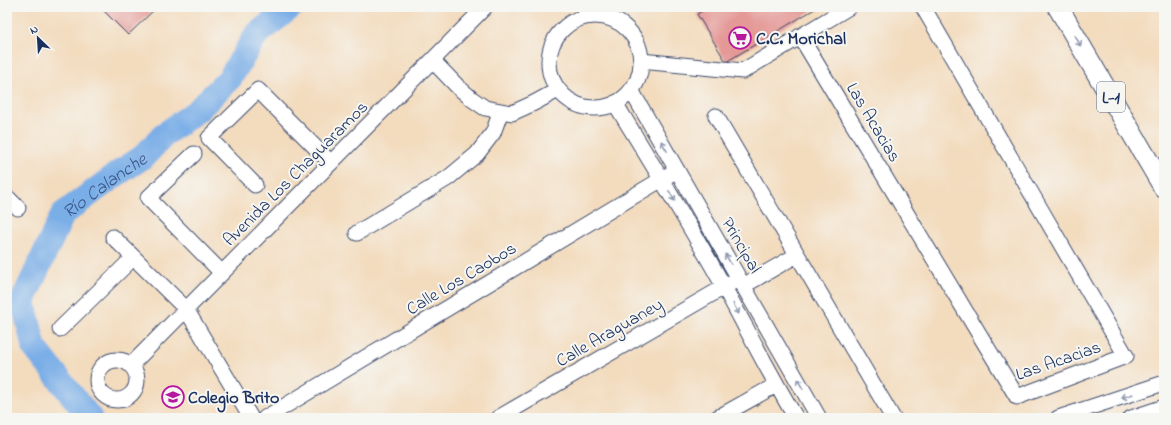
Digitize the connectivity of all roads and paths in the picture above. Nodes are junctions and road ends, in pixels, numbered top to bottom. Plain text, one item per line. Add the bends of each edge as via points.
1 (485, 7) edge
2 (848, 7) edge
3 (923, 7) edge
4 (1058, 7) edge
5 (1074, 7) edge
6 (800, 36) junction
7 (433, 61) junction
8 (641, 61) junction
9 (558, 90) junction
10 (631, 90) junction
11 (615, 103) junction
12 (501, 111) junction
13 (716, 116) dead end
14 (194, 154) dead end
15 (331, 163) junction
16 (1164, 164) edge
17 (677, 170) junction
18 (662, 179) junction
19 (255, 185) dead end
20 (1164, 188) edge
21 (7, 197) edge
22 (18, 208) dead end
23 (357, 233) dead end
24 (113, 237) dead end
25 (797, 255) junction
26 (132, 258) junction
27 (222, 272) junction
28 (741, 282) junction
29 (724, 287) junction
30 (186, 309) junction
31 (60, 329) dead end
32 (131, 365) dead end
33 (1164, 384) edge
34 (776, 385) junction
35 (1164, 407) edge
36 (251, 418) edge
37 (265, 418) edge
38 (498, 418) edge
39 (717, 418) edge
40 (796, 418) edge
41 (819, 418) edge
42 (893, 418) edge
43 (1058, 418) edge
44 (1131, 418) edge

1 - 7 street, Avenida Los Chaguaramos
2 - 6 street
3 - 6 street, Las Acacias via 1126,356 1017,397
4 -> 20 main road, L-1
5 - 16 main road, L-1
6 - 8 street via 743,71
7 - 12 street via 472,99 486,108
7 - 15 street, Avenida Los Chaguaramos
8 - 9 street via 638,46 630,32 618,22 604,17 588,16 573,21 560,31 552,44 549,60 551,75
8 - 10 street via 639,77
9 - 11 street via 584,107 600,108
9 - 12 street via 512,114
10 - 11 street
17 -> 10 street, Principal
11 - 18 street, Principal
12 - 23 street via 493,133 477,154 448,178
13 - 25 street
14 - 27 street via 148,198
15 - 19 street via 258,90 208,138
15 - 27 street, Avenida Los Chaguaramos
17 - 18 street, Calle Los Caobos
28 -> 17 street, Principal
18 -> 29 street, Principal
18 - 37 street, Calle Los Caobos
21 - 22 street
24 - 26 street
25 - 28 street, Calle Araguaney
25 - 42 street
26 - 30 street
26 - 31 street
27 - 30 street, Avenida Los Chaguaramos
28 - 29 street, Calle Araguaney
41 -> 28 street, Principal
29 -> 34 street, Principal
29 - 38 street, Calle Araguaney
30 - 32 street, Avenida Los Chaguaramos
30 - 36 street
33 -> 43 street
34 - 39 street
34 - 40 street, Principal
35 - 44 street

